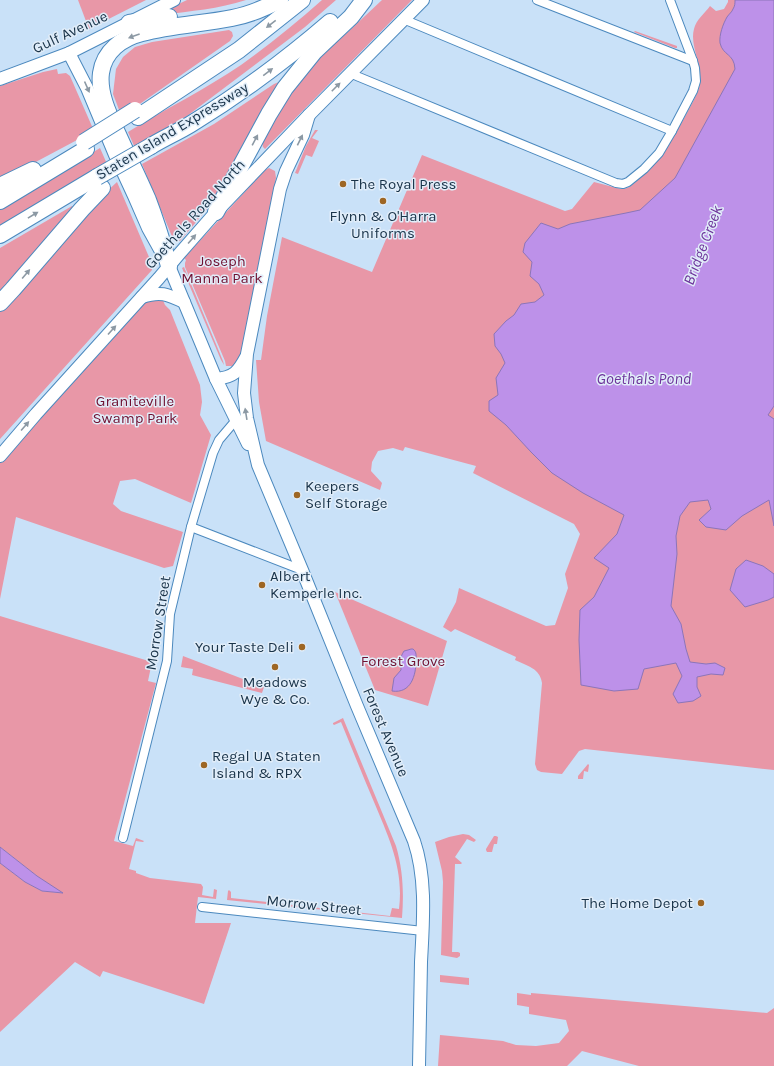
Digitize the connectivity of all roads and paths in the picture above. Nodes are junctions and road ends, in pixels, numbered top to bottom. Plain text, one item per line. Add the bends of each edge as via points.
1 (174, 0) edge
2 (257, 0) edge
3 (280, 0) edge
4 (302, 0) edge
5 (355, 0) edge
6 (364, 0) edge
7 (423, 0) edge
8 (537, 0) edge
9 (670, 0) edge
10 (403, 19) junction
11 (129, 23) junction
12 (68, 53) junction
13 (693, 61) junction
14 (350, 73) junction
15 (0, 79) edge
16 (309, 115) junction
17 (672, 131) junction
18 (85, 145) junction
19 (100, 183) junction
20 (0, 186) edge
21 (0, 201) edge
22 (216, 212) junction
23 (0, 235) edge
24 (169, 266) junction
25 (142, 297) junction
26 (184, 302) junction
27 (0, 303) edge
28 (247, 354) junction
29 (216, 379) junction
30 (236, 420) junction
31 (0, 456) edge
32 (258, 465) junction
33 (191, 527) junction
34 (302, 570) junction
35 (123, 838) dead end
36 (202, 907) dead end
37 (423, 931) junction
38 (419, 1066) edge

1 - 11 main road, Gulf Avenue
2 - 11 highway via 224,9
3 -> 24 highway via 232,18 165,28 132,36 113,48 102,67 100,81 106,107 157,224
4 -> 18 highway, Staten Island Expressway via 209,71
19 -> 5 highway, Staten Island Expressway via 233,96 291,54
22 -> 6 highway via 285,88 314,52 351,17
7 - 10 main road, Goethals Road North
8 - 13 street
9 - 13 street
10 - 14 main road, Goethals Road North
10 - 17 street
11 - 12 main road, Gulf Avenue
12 - 15 main road, Gulf Avenue
12 -> 24 main road via 88,88 115,156 148,228
13 - 17 street via 696,81
16 -> 14 main road, Goethals Road North
14 - 17 street via 616,183 628,182 644,169 659,153
16 - 22 main road, Goethals Road North
28 -> 16 main road, Forest Avenue via 280,189 303,136
18 - 20 highway
18 - 21 highway, Staten Island Expressway
23 -> 19 highway, Staten Island Expressway
27 -> 19 highway via 82,209
24 -> 22 main road, Goethals Road North
24 - 25 main road, Goethals Road North
24 - 26 main road
25 - 26 main road via 163,294
31 -> 25 main road, Goethals Road North
26 - 29 main road
28 - 29 main road, Forest Avenue via 233,375
32 -> 28 main road, Forest Avenue via 244,400
29 - 30 main road
30 - 32 main road
30 - 33 street, Morrow Street via 219,440 213,453
32 - 34 main road, Forest Avenue
33 - 34 street
33 - 35 street, Morrow Street via 170,614 167,662
34 - 37 main road, Forest Avenue via 414,841 422,878
36 - 37 street, Morrow Street
37 - 38 main road, Forest Avenue

